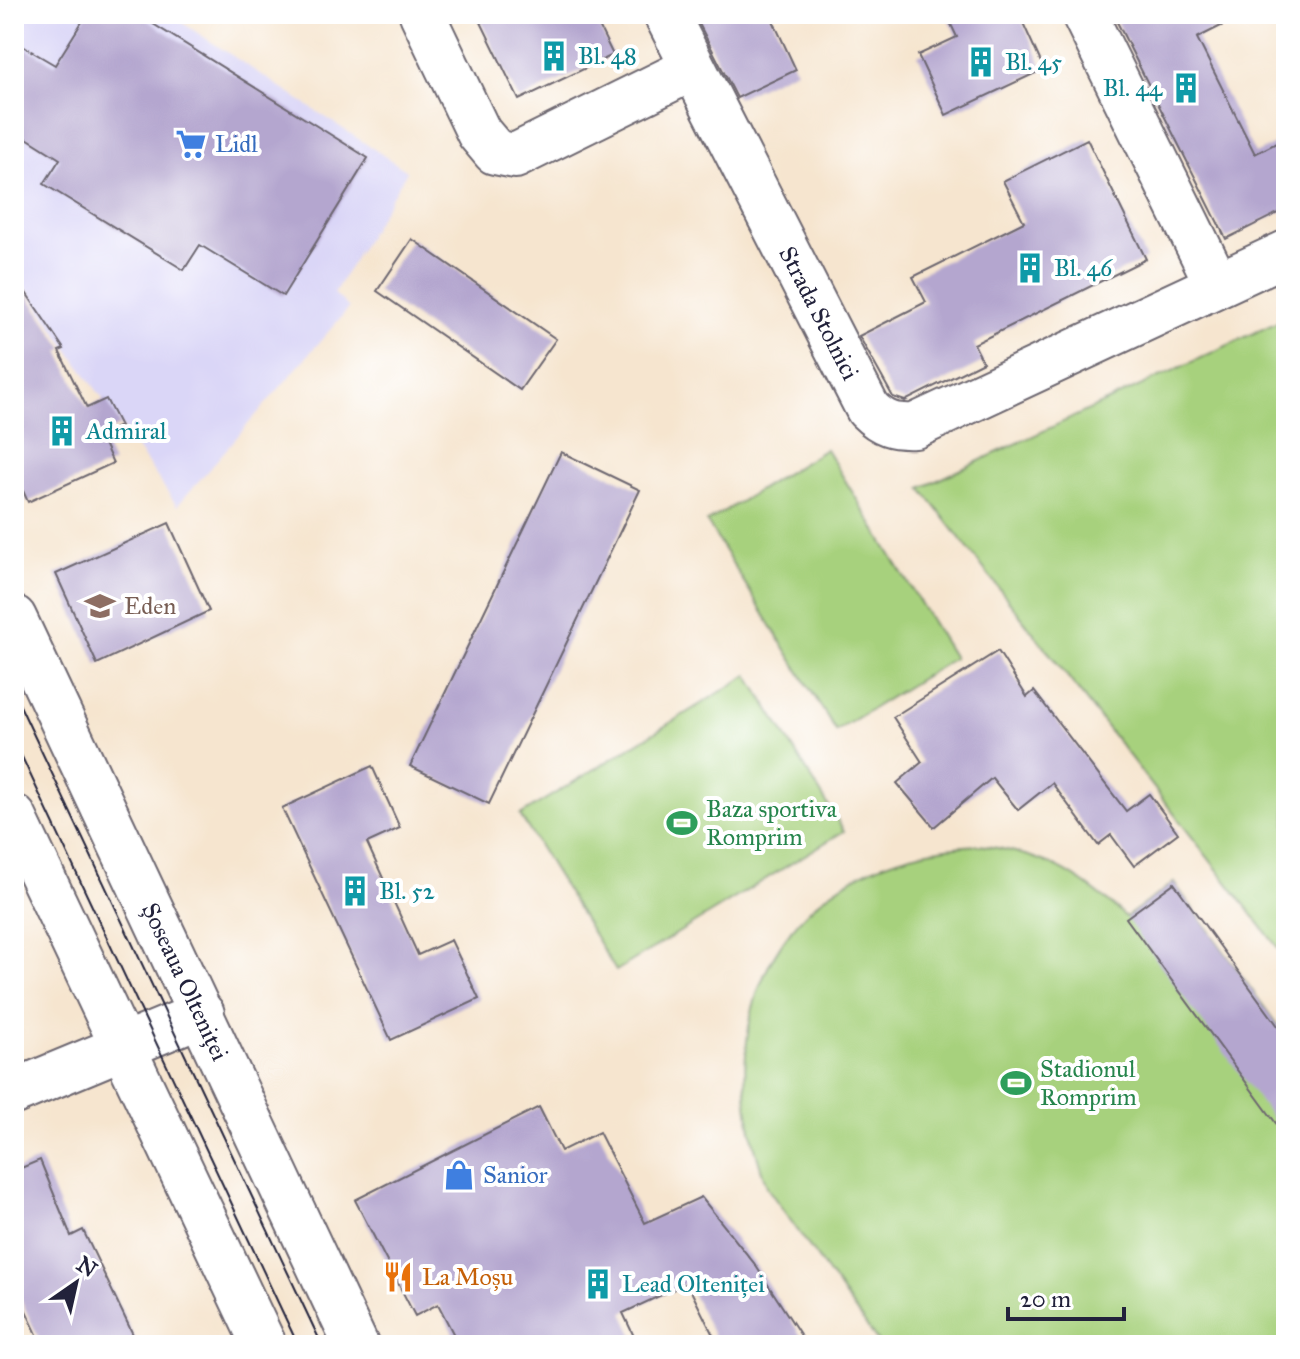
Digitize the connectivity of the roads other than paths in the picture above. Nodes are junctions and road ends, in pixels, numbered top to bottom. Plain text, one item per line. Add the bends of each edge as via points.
1 (422, 14) edge
2 (666, 14) edge
3 (1084, 14) edge
4 (693, 68) junction
5 (1286, 253) edge
6 (1217, 284) junction
7 (14, 618) edge
8 (14, 817) edge
9 (202, 1014) junction
10 (124, 1049) junction
11 (14, 1092) edge
12 (264, 1345) edge
13 (356, 1345) edge

1 - 4 street via 479,133 495,152 515,156
2 - 4 street, Strada Stolnici
3 - 6 street
4 - 6 street, Strada Stolnici via 868,409 894,427 915,426
5 - 6 street, Strada Stolnici
7 - 9 street, Șoseaua Olteniței
8 - 10 street
9 - 10 street
9 - 13 street, Șoseaua Olteniței
10 - 11 street
10 - 12 street

